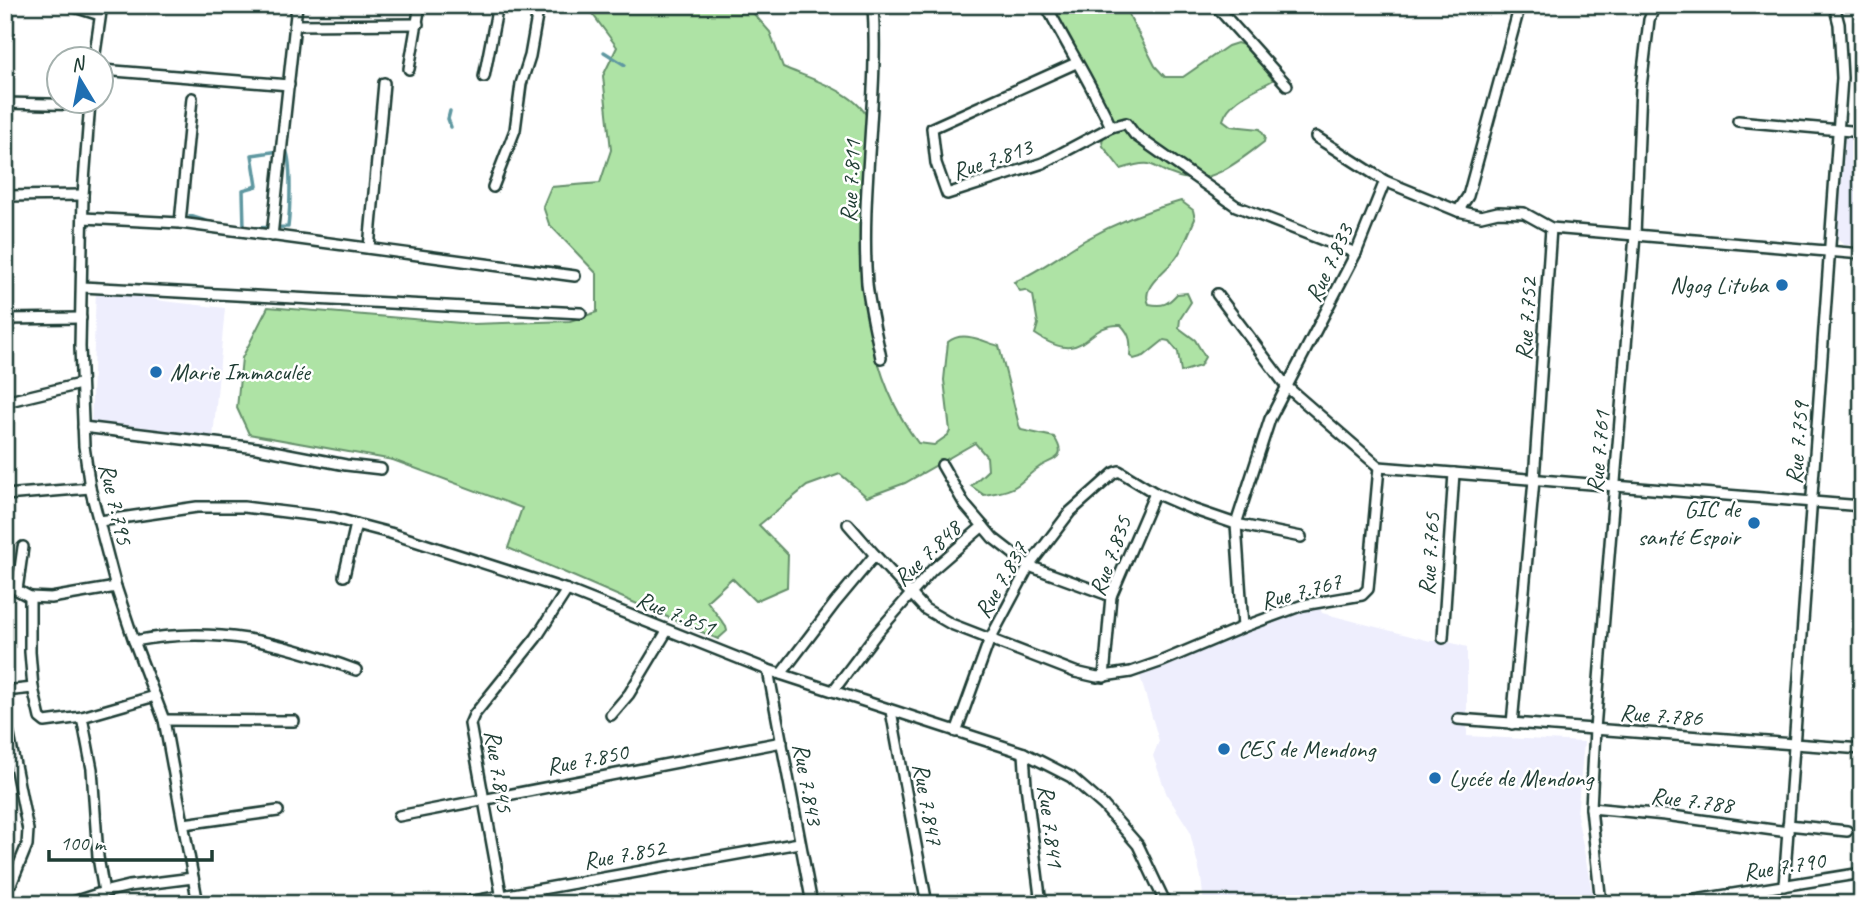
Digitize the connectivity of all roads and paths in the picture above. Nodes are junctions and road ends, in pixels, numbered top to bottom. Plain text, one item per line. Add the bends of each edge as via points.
1 (68, 5) edge
2 (297, 5) edge
3 (420, 5) edge
4 (498, 5) edge
5 (539, 5) edge
6 (873, 5) edge
7 (1046, 5) edge
8 (1215, 5) edge
9 (1655, 5) edge
10 (1834, 5) edge
11 (101, 10) edge
12 (1517, 16) dead end
13 (418, 23) junction
14 (295, 25) junction
15 (96, 46) edge
16 (1076, 63) junction
17 (409, 69) dead end
18 (116, 71) edge
19 (484, 77) dead end
20 (384, 83) dead end
21 (289, 85) junction
22 (1287, 85) dead end
23 (192, 98) dead end
24 (5, 103) edge
25 (46, 103) edge
26 (89, 116) edge
27 (1738, 121) dead end
28 (1111, 127) junction
29 (1838, 130) junction
30 (1862, 131) edge
31 (1316, 137) dead end
32 (1385, 181) junction
33 (493, 187) dead end
34 (83, 195) junction
35 (5, 196) edge
36 (1458, 211) junction
37 (83, 218) junction
38 (180, 223) junction
39 (1551, 228) junction
40 (1635, 235) junction
41 (272, 236) junction
42 (369, 248) junction
43 (1829, 251) junction
44 (1356, 253) junction
45 (1862, 254) edge
46 (575, 276) dead end
47 (82, 287) junction
48 (1217, 294) dead end
49 (581, 313) dead end
50 (81, 318) junction
51 (5, 319) edge
52 (881, 358) dead end
53 (80, 384) junction
54 (1287, 387) junction
55 (5, 402) edge
56 (83, 427) junction
57 (942, 465) dead end
58 (1379, 467) junction
59 (381, 469) dead end
60 (1454, 473) junction
61 (1534, 480) junction
62 (1614, 486) junction
63 (90, 488) junction
64 (1155, 493) junction
65 (5, 495) edge
66 (1811, 502) junction
67 (1862, 506) edge
68 (100, 521) junction
69 (356, 524) junction
70 (848, 524) dead end
71 (1236, 524) junction
72 (983, 526) junction
73 (1301, 537) dead end
74 (23, 547) dead end
75 (876, 555) junction
76 (1029, 566) junction
77 (344, 576) dead end
78 (116, 587) junction
79 (567, 590) junction
80 (911, 595) junction
81 (1111, 596) junction
82 (30, 597) junction
83 (1243, 627) junction
84 (667, 631) junction
85 (1443, 638) dead end
86 (134, 641) junction
87 (989, 641) junction
88 (356, 670) dead end
89 (768, 670) junction
90 (781, 674) junction
91 (1104, 677) junction
92 (33, 688) junction
93 (5, 691) edge
94 (833, 691) junction
95 (155, 696) junction
96 (891, 711) junction
97 (5, 715) edge
98 (611, 715) dead end
99 (82, 717) junction
100 (1458, 719) dead end
101 (164, 720) junction
102 (294, 721) dead end
103 (1512, 724) junction
104 (1595, 729) junction
105 (956, 732) junction
106 (782, 742) junction
107 (1793, 744) junction
108 (1862, 749) edge
109 (1024, 753) junction
110 (483, 799) junction
111 (1591, 808) junction
112 (278, 811) dead end
113 (399, 816) dead end
114 (184, 824) junction
115 (1788, 828) junction
116 (1847, 831) dead end
117 (799, 843) junction
118 (1862, 873) edge
119 (192, 878) junction
120 (12, 882) dead end
121 (1784, 886) junction
122 (104, 892) junction
123 (502, 900) edge
124 (1040, 903) edge
125 (67, 904) edge
126 (198, 904) edge
127 (457, 904) edge
128 (812, 904) edge
129 (927, 904) edge
130 (1166, 904) edge
131 (1601, 904) edge
132 (1671, 904) edge

1 - 11 street
2 - 14 street
3 - 13 street
4 - 19 street
5 - 33 street via 515,130
6 - 52 street, Rue 7.811 via 867,285
7 - 16 street
8 - 22 street
9 - 40 street, Rue 7.761 via 1641,87
10 - 29 street, Rue 7.759 via 1842,78
11 - 15 street
12 - 36 street via 1468,196
13 - 14 street
13 - 17 street
14 - 21 street
16 - 28 street
16 - 28 street, Rue 7.813 via 932,128 936,163 947,194 1043,163
18 - 21 street
20 - 42 street
21 - 41 street
23 - 38 street
24 - 25 street
26 - 34 street, Rue 7.795
27 - 29 street
28 - 44 street via 1126,123 1135,135 1236,206
29 - 30 street
29 - 43 street, Rue 7.759
31 - 32 street
32 - 36 street
32 - 44 street, Rue 7.833
34 - 35 street
34 - 37 street, Rue 7.795
36 - 39 street via 1481,216 1524,213
37 - 38 street
37 - 47 street, Rue 7.795
38 - 41 street
39 - 40 street
39 - 61 street, Rue 7.752
40 - 43 street
40 - 62 street, Rue 7.761
41 - 42 street
42 - 46 street
43 - 45 street
43 - 66 street, Rue 7.759
44 - 54 street, Rue 7.833
47 - 49 street
47 - 50 street, Rue 7.795
48 - 54 street
50 - 51 street
50 - 53 street, Rue 7.795
53 - 55 street
53 - 56 street, Rue 7.795
54 - 58 street
54 - 71 street, Rue 7.833 via 1270,419
56 - 59 street via 257,447
56 - 63 street, Rue 7.795
57 - 72 street
58 - 60 street
58 - 83 street, Rue 7.767 via 1368,589 1362,595 1303,606
60 - 61 street
60 - 85 street, Rue 7.765
61 - 62 street
61 - 103 street, Rue 7.752
62 - 66 street
62 - 104 street, Rue 7.761
63 - 65 street
63 - 68 street, Rue 7.795
64 - 71 street
64 - 76 street, Rue 7.837 via 1117,472 1070,512
64 - 81 street, Rue 7.835
66 - 67 street
66 - 107 street, Rue 7.759
68 - 69 street, Rue 7.851 via 233,507
68 - 78 street, Rue 7.795
69 - 77 street
69 - 79 street, Rue 7.851
70 - 75 street, Rue 7.767
71 - 73 street
71 - 83 street, Rue 7.833
72 - 76 street, Rue 7.848
72 - 80 street, Rue 7.848 via 932,570
74 - 82 street via 17,590
75 - 80 street, Rue 7.767
75 - 90 street
76 - 81 street, Rue 7.848
76 - 87 street, Rue 7.837
78 - 82 street
78 - 86 street, Rue 7.795
79 - 84 street, Rue 7.851
79 - 110 street, Rue 7.845 via 470,724
80 - 87 street, Rue 7.767 via 925,609
80 - 94 street, Rue 7.848
81 - 91 street, Rue 7.835
82 - 92 street
83 - 91 street, Rue 7.767 via 1160,662
84 - 89 street, Rue 7.851
84 - 98 street via 629,695
86 - 88 street via 236,636 304,650
86 - 95 street, Rue 7.795
87 - 91 street, Rue 7.767 via 1075,672
87 - 105 street, Rue 7.837
89 - 90 street, Rue 7.851
89 - 106 street, Rue 7.843
90 - 94 street, Rue 7.851
92 - 93 street
92 - 99 street via 45,722
94 - 96 street, Rue 7.851
95 - 99 street
95 - 101 street, Rue 7.795
96 - 105 street, Rue 7.851
96 - 129 street, Rue 7.847
97 - 120 street via 28,830
99 - 122 street
100 - 103 street, Rue 7.786
101 - 102 street
101 - 114 street, Rue 7.795
103 - 104 street, Rue 7.786
104 - 107 street, Rue 7.786
104 - 111 street, Rue 7.761
105 - 109 street, Rue 7.851
106 - 110 street, Rue 7.850
106 - 117 street, Rue 7.843
107 - 108 street, Rue 7.786
107 - 115 street, Rue 7.759
109 - 124 street, Rue 7.841
109 - 130 street, Rue 7.851 via 1071,776 1111,814 1138,845
110 - 113 street, Rue 7.850
110 - 123 street, Rue 7.845
111 - 115 street, Rue 7.788
111 - 131 street, Rue 7.761
112 - 114 street
114 - 119 street, Rue 7.795
115 - 116 street, Rue 7.788
115 - 121 street, Rue 7.759
117 - 123 street, Rue 7.852
117 - 128 street, Rue 7.843
118 - 121 street, Rue 7.790
119 - 122 street
119 - 126 street, Rue 7.795
121 - 132 street, Rue 7.790
122 - 125 street
123 - 127 street, Rue 7.852

